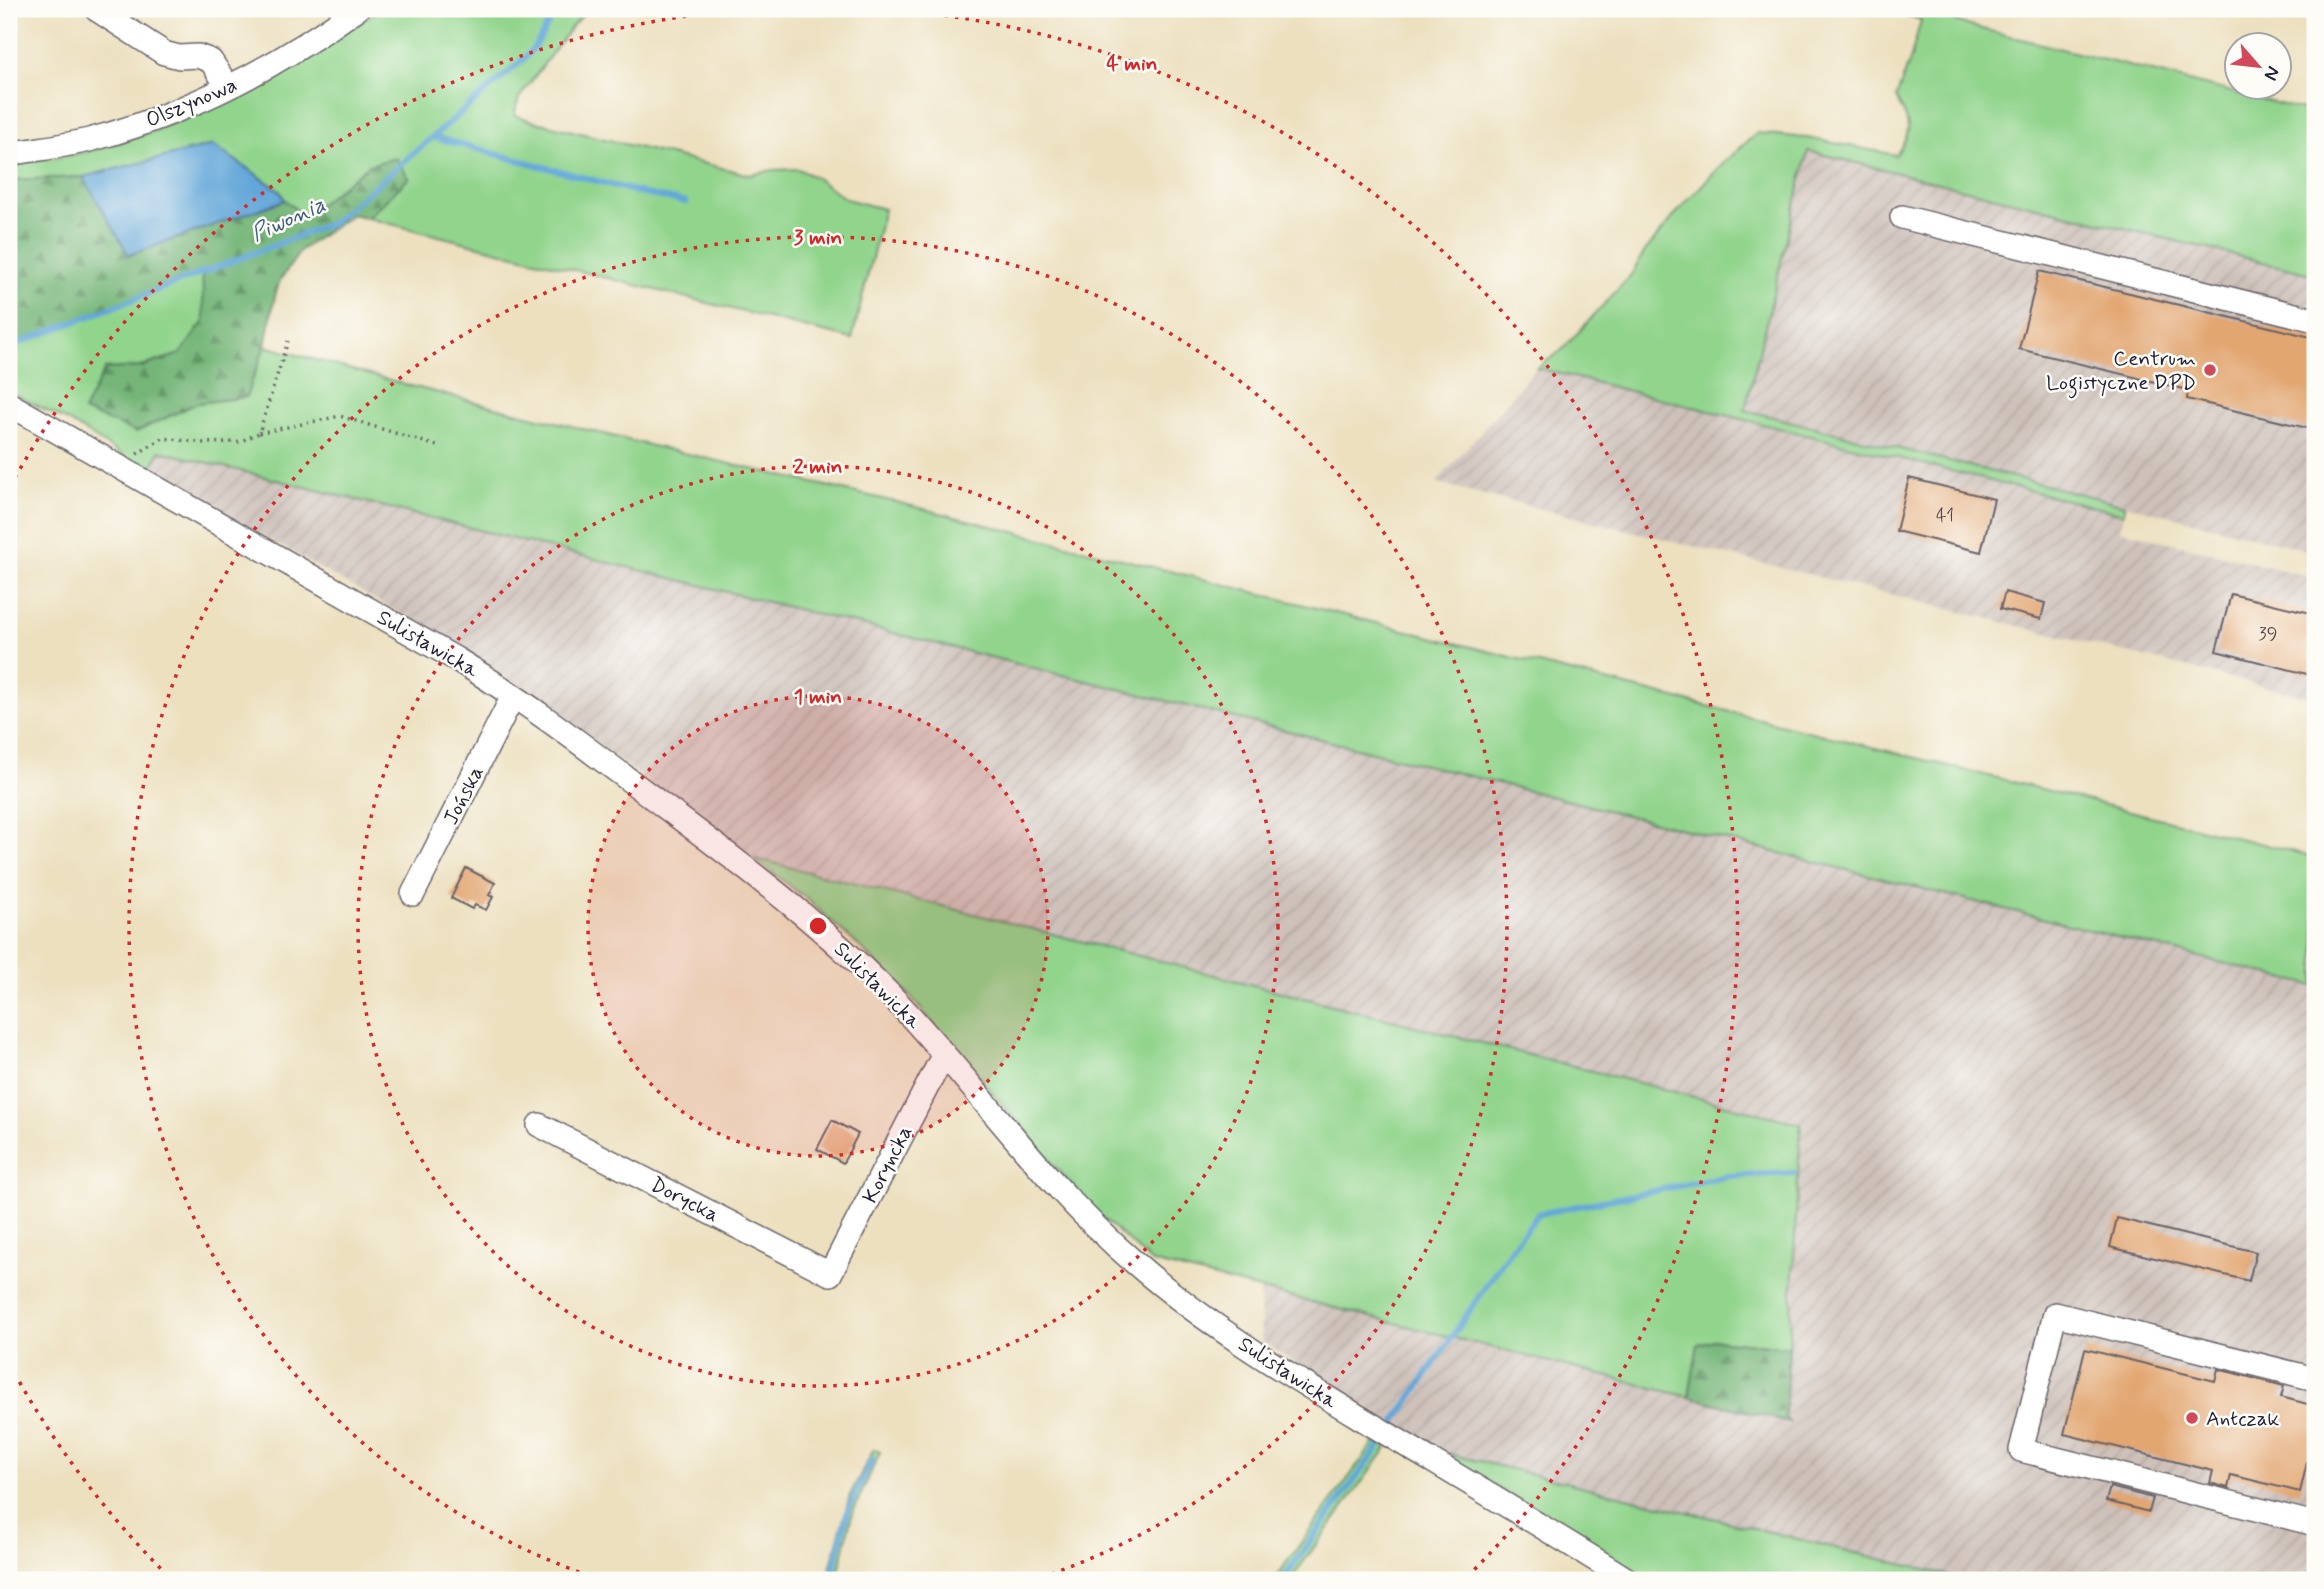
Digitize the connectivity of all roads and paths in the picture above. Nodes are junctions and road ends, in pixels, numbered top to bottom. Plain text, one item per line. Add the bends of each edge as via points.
1 (96, 9) edge
2 (357, 9) edge
3 (228, 87) junction
4 (9, 154) edge
5 (1902, 217) dead end
6 (2315, 320) edge
7 (288, 341) dead end
8 (9, 404) edge
9 (259, 433) junction
10 (438, 446) dead end
11 (116, 465) junction
12 (513, 695) junction
13 (413, 894) dead end
14 (944, 1054) junction
15 (539, 1125) dead end
16 (830, 1274) joint
17 (2315, 1379) edge
18 (2315, 1524) edge
19 (1628, 1580) edge

1 - 3 street via 164,53 211,61
2 - 3 street, Olszynowa via 295,51
3 - 4 street, Olszynowa via 118,132
5 - 6 street
7 - 9 path
8 - 11 street, Sulisławicka
9 - 10 path via 340,416
9 - 11 path via 239,442 163,438
11 - 12 street, Sulisławicka
12 - 13 street, Jońska
12 - 14 street, Sulisławicka via 791,903 863,968
14 - 16 street, Koryncka
14 - 19 street, Sulisławicka via 1102,1234 1169,1291 1309,1387
15 - 16 street, Dorycka
17 - 18 street via 2055,1314 2021,1450

